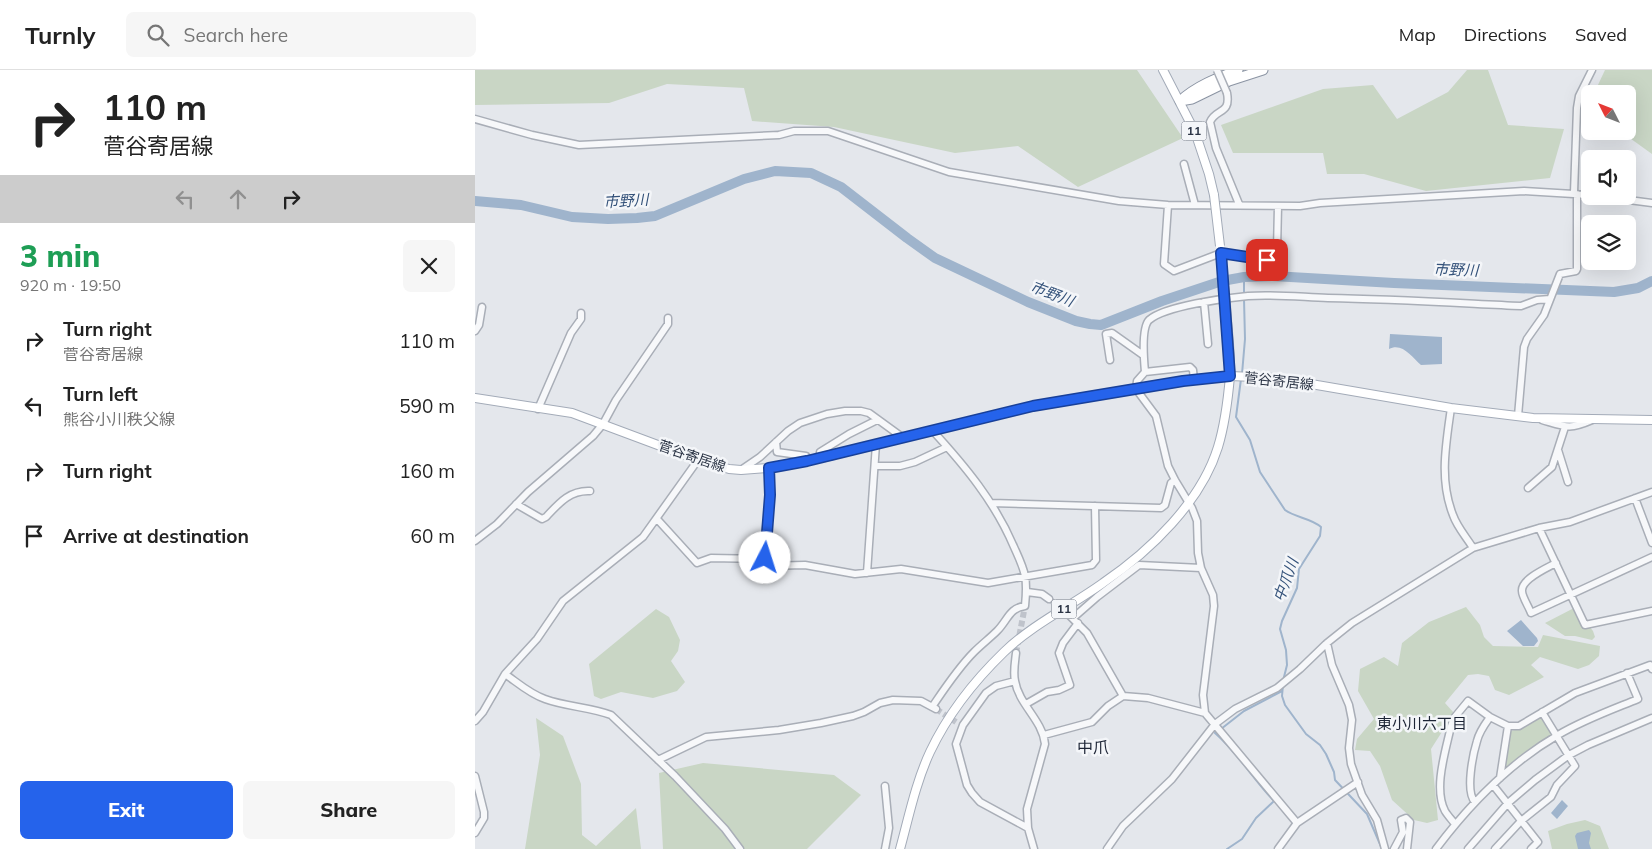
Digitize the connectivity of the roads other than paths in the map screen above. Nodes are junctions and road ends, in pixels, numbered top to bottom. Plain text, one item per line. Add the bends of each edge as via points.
1 (1163, 70) edge
2 (1217, 70) edge
3 (1238, 70) edge
4 (1263, 70) edge
5 (1592, 70) edge
6 (1180, 101) junction
7 (475, 119) edge
8 (1184, 164) dead end
9 (1576, 194) junction
10 (1581, 194) edge
11 (1636, 201) edge
12 (1652, 203) edge
13 (1239, 204) junction
14 (1168, 205) junction
15 (1195, 205) junction
16 (1278, 206) junction
17 (1221, 252) junction
18 (1551, 298) junction
19 (1204, 302) junction
20 (482, 308) dead end
21 (581, 313) dead end
22 (668, 318) dead end
23 (475, 331) edge
24 (1208, 344) dead end
25 (1143, 355) junction
26 (1110, 360) dead end
27 (1145, 372) junction
28 (1230, 376) junction
29 (1194, 380) junction
30 (1137, 389) junction
31 (475, 398) edge
32 (1451, 408) junction
33 (538, 409) junction
34 (1518, 416) junction
35 (1536, 418) junction
36 (1594, 419) junction
37 (877, 420) junction
38 (1652, 420) edge
39 (603, 424) junction
40 (1565, 427) junction
41 (932, 430) junction
42 (903, 437) junction
43 (775, 442) junction
44 (876, 444) junction
45 (947, 447) junction
46 (1558, 449) junction
47 (820, 458) junction
48 (698, 460) junction
49 (807, 461) junction
50 (875, 466) junction
51 (769, 468) junction
52 (741, 470) junction
53 (1175, 480) junction
54 (1568, 482) dead end
55 (1528, 488) dead end
56 (590, 491) dead end
57 (1652, 492) edge
58 (1635, 498) junction
59 (991, 503) junction
60 (1189, 503) junction
61 (516, 504) junction
62 (1095, 506) junction
63 (657, 519) junction
64 (1539, 528) junction
65 (475, 541) edge
66 (1652, 543) edge
67 (1473, 548) junction
68 (1652, 557) edge
69 (765, 558) junction
70 (1555, 563) junction
71 (1201, 568) junction
72 (867, 572) junction
73 (1025, 576) junction
74 (1027, 592) junction
75 (1571, 596) junction
76 (1049, 599) tunnel mouth
77 (1652, 611) edge
78 (1073, 618) junction
79 (1327, 643) junction
80 (1016, 653) tunnel mouth
81 (1652, 669) edge
82 (505, 674) junction
83 (1627, 674) junction
84 (1015, 681) junction
85 (1123, 696) junction
86 (1026, 704) junction
87 (1542, 712) junction
88 (1205, 713) junction
89 (1491, 717) junction
90 (1652, 718) edge
91 (475, 721) edge
92 (955, 722) tunnel mouth
93 (1215, 724) junction
94 (963, 726) junction
95 (1508, 726) junction
96 (1044, 735) junction
97 (1557, 736) junction
98 (1569, 755) junction
99 (659, 760) junction
100 (475, 776) edge
101 (1501, 778) junction
102 (1358, 782) junction
103 (1493, 785) junction
104 (885, 786) dead end
105 (1475, 802) junction
106 (1507, 803) junction
107 (1521, 821) junction
108 (1297, 823) junction
109 (1455, 824) junction
110 (1028, 828) junction
111 (475, 833) edge
112 (740, 849) edge
113 (885, 849) edge
114 (900, 849) edge
115 (1034, 849) edge
116 (1107, 849) edge
117 (1278, 849) edge
118 (1385, 849) edge
119 (1394, 849) edge
120 (1407, 849) edge
121 (1437, 849) edge
122 (1468, 849) edge
123 (1495, 849) edge
124 (1531, 849) edge

1 - 6 main road, 11
2 - 13 street, bridge via 1227,93 1228,105 1210,122 1216,148
3 - 6 highway via 1206,83
4 - 6 highway
5 - 9 street via 1579,96 1577,108
6 - 17 main road, 11, bridge via 1202,152 1214,196
7 - 14 street via 579,146 828,131 949,172 1119,201
8 - 15 street
9 - 10 street
9 - 16 street via 1524,191
9 - 18 street via 1577,269 1560,274
11 - 12 street
13 - 15 street
13 - 16 street
14 - 15 street
14 - 17 street via 1164,264 1174,271
16 - 17 street via 1277,250 1272,258 1260,260
17 - 28 main road, 11, bridge
18 - 19 street via 1521,306 1249,296
18 - 34 street via 1544,315 1527,339
19 - 24 street
19 - 25 street via 1180,306 1148,321 1144,330
20 - 23 street
21 - 33 street
22 - 39 street via 668,324
25 - 26 street via 1112,333 1106,334
25 - 27 street
27 - 29 street via 1190,367
27 - 30 street via 1137,382
28 - 29 main road, 菅谷寄居線
28 - 32 main road, 菅谷寄居線 via 1277,378
28 - 60 main road, 11 via 1218,446
29 - 30 main road, 菅谷寄居線
30 - 41 main road, 菅谷寄居線 via 1033,406
30 - 53 street via 1156,416 1168,466
31 - 33 main road, 菅谷寄居線
32 - 34 main road, 菅谷寄居線
32 - 67 street via 1445,460 1446,494 1453,516
33 - 39 main road, 菅谷寄居線 via 572,413
34 - 35 main road, 菅谷寄居線
35 - 36 main road, 菅谷寄居線
35 - 40 street
36 - 38 main road, 菅谷寄居線
36 - 40 street via 1574,428
37 - 42 street
37 - 43 street via 861,411 827,414 800,423
37 - 47 street via 820,452
39 - 48 main road, 菅谷寄居線
39 - 61 street
40 - 46 street
41 - 42 main road, 菅谷寄居線
41 - 45 street
42 - 44 main road, 菅谷寄居線
43 - 49 street via 777,452 806,456
43 - 52 street
44 - 47 main road, 菅谷寄居線
44 - 50 street
45 - 50 street via 915,462
45 - 59 street
46 - 54 street
46 - 55 street via 1552,467
47 - 49 main road, 菅谷寄居線
48 - 52 main road, 菅谷寄居線
48 - 63 street
49 - 51 main road, 菅谷寄居線
50 - 72 street
51 - 52 main road, 菅谷寄居線
51 - 69 street
53 - 60 street
53 - 62 street via 1161,508
56 - 61 street via 569,495 542,519
57 - 58 street
58 - 64 street via 1570,522
58 - 66 street
59 - 62 street
59 - 73 street via 1011,538
60 - 71 street via 1197,521
60 - 114 main road, 11 via 1151,543 1104,583 1021,637 966,694 949,717 931,752 920,778
61 - 65 street
62 - 73 street via 1097,558 1092,565
63 - 69 street via 697,563 711,558
63 - 82 street via 631,548 563,601 537,639
64 - 67 street
64 - 70 street
67 - 79 street
68 - 75 street
69 - 72 street via 764,566 805,565 855,574
70 - 75 street
70 - 75 street via 1525,582 1522,591 1531,613
71 - 78 street via 1139,565
71 - 88 street via 1213,595 1214,606 1203,695
72 - 73 street via 901,569 988,583
73 - 74 street
74 - 76 street via 1042,594
74 - 99 street via 1025,606 1011,612 998,630 974,652 953,676 934,708 921,701 893,700 853,716 821,723 706,737
75 - 77 street via 1585,625
78 - 85 street via 1094,644
78 - 86 street via 1059,653 1070,685 1047,692
79 - 93 street via 1277,688 1235,709
79 - 102 street via 1332,665 1349,705 1352,720 1349,748
80 - 84 street
81 - 83 street via 1650,665
82 - 91 street
82 - 99 street via 545,699 611,715
83 - 87 street via 1575,693
83 - 97 street via 1638,699
84 - 86 street
84 - 94 street via 986,692
85 - 88 street via 1148,698
85 - 96 street via 1092,722
86 - 96 street
87 - 95 street via 1519,726
87 - 97 street
88 - 93 street
89 - 95 street
89 - 105 street via 1477,741 1469,787
89 - 109 street via 1468,701 1451,726 1439,787 1445,811
90 - 98 street
92 - 94 street
93 - 108 street
93 - 116 street via 1172,779 1123,826
94 - 110 street via 956,744 967,785 980,802
95 - 101 street
96 - 110 street via 1045,750 1027,808
97 - 98 street
97 - 101 street
98 - 106 street
98 - 107 street via 1575,766 1551,796
99 - 112 street
100 - 111 street via 484,818
101 - 103 street
102 - 108 street
102 - 118 street via 1377,820
103 - 105 street
103 - 106 street
104 - 113 street via 889,828
105 - 109 street
106 - 107 street
106 - 122 street
107 - 123 street
107 - 124 street via 1537,842
108 - 117 street
109 - 121 street
110 - 115 street
119 - 120 street via 1403,832 1401,820 1406,818 1410,822

